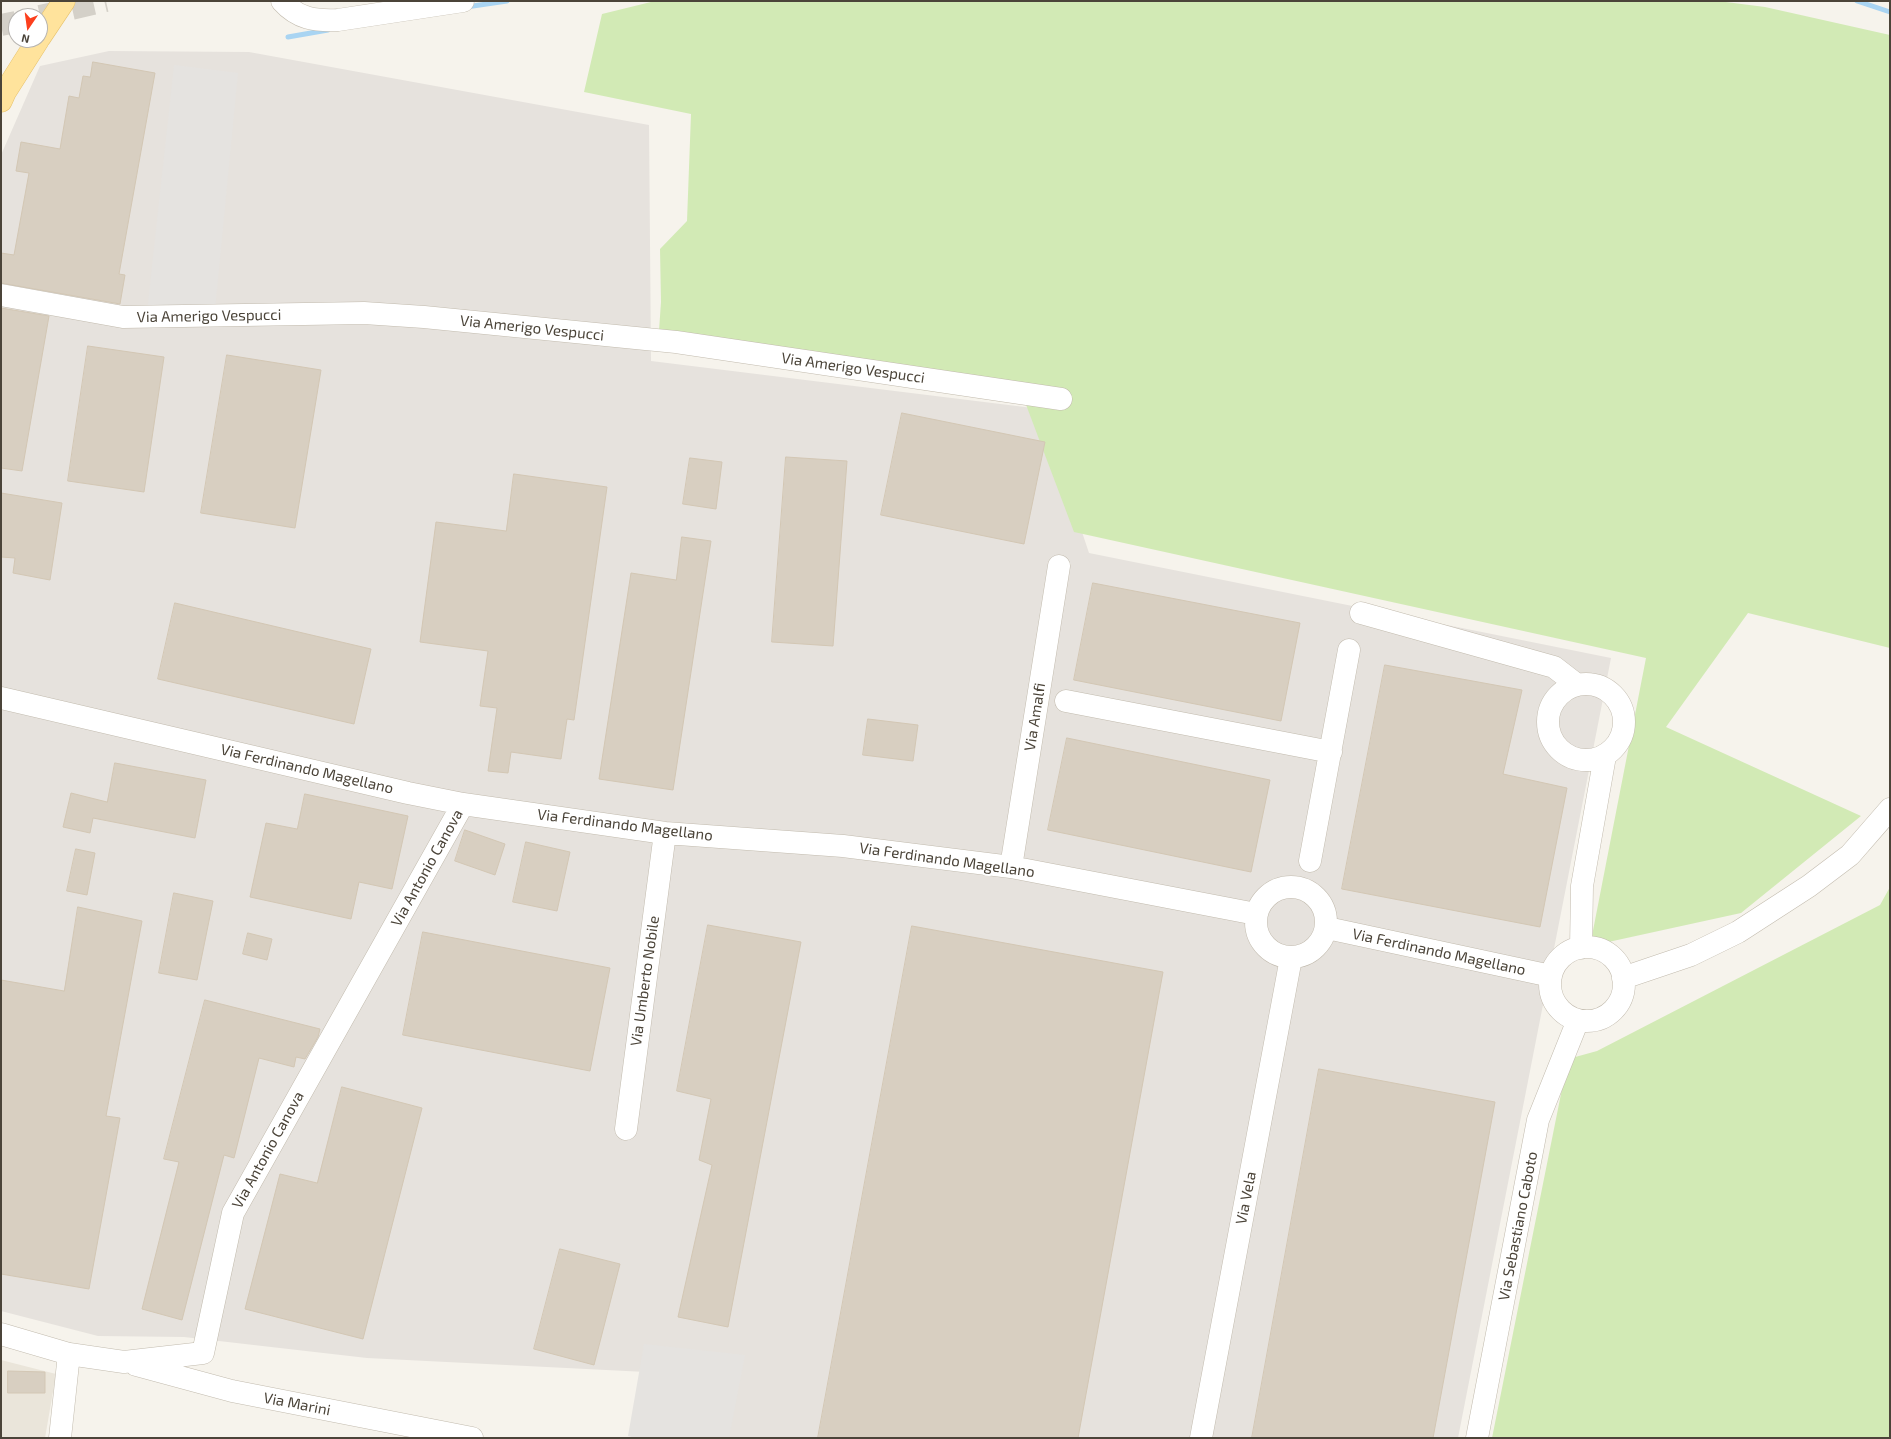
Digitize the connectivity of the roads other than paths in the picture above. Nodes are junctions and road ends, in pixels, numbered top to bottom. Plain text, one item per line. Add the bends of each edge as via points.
1 (64, 1) edge
2 (282, 1) edge
3 (463, 1) edge
4 (48, 25) edge
5 (33, 48) edge
6 (1, 102) edge
7 (1, 296) edge
8 (1061, 399) dead end
9 (1059, 566) dead end
10 (1361, 613) dead end
11 (1349, 650) dead end
12 (1576, 684) junction
13 (1, 698) edge
14 (1066, 701) dead end
15 (1331, 752) junction
16 (1604, 756) junction
17 (463, 804) junction
18 (1890, 810) edge
19 (665, 833) junction
20 (1310, 861) dead end
21 (1011, 868) junction
22 (1256, 914) junction
23 (1327, 928) junction
24 (1580, 948) junction
25 (1291, 958) junction
26 (1551, 976) junction
27 (1623, 978) junction
28 (1578, 1020) junction
29 (626, 1129) dead end
30 (1, 1334) edge
31 (69, 1354) junction
32 (124, 1362) junction
33 (60, 1438) edge
34 (472, 1438) edge
35 (1201, 1438) edge
36 (1477, 1438) edge

1 - 4 main road
2 - 3 street via 291,11 321,21
5 - 6 main road
7 - 8 street, Via Amerigo Vespucci via 122,317 364,313 676,342
9 - 21 street, Via Amalfi
10 - 12 street via 1554,668
11 - 15 street
12 - 16 street via 1600,686 1611,692 1622,707 1625,726 1622,738 1615,748
12 - 16 street via 1564,690 1555,699 1548,717 1550,736 1557,747 1579,760 1592,760
13 - 17 street, Via Ferdinando Magellano
14 - 15 street
15 - 20 street
16 - 24 street via 1582,886
17 - 19 street, Via Ferdinando Magellano
17 - 32 street, Via Antonio Canova via 233,1213 204,1353
18 - 27 street via 1850,856 1744,928 1691,955
19 - 21 street, Via Ferdinando Magellano via 843,846
19 - 29 street, Via Umberto Nobile
21 - 22 street, Via Ferdinando Magellano
22 - 23 street via 1261,902 1270,894 1281,888 1293,886 1305,889 1319,900 1326,916
22 - 25 street via 1258,935 1263,944 1275,954
23 - 25 street via 1318,946 1301,957
23 - 26 street, Via Ferdinando Magellano
24 - 26 street via 1561,957 1554,966
24 - 27 street via 1603,951 1613,958
25 - 35 street, Via Vela
26 - 28 street via 1550,987 1559,1008
27 - 28 street via 1623,990 1612,1011 1602,1018
28 - 36 street, Via Sebastiano Caboto via 1538,1120
30 - 31 street, Via Antonio Canova
31 - 32 street, Via Antonio Canova
31 - 33 street
32 - 34 street, Via Marini via 232,1391

